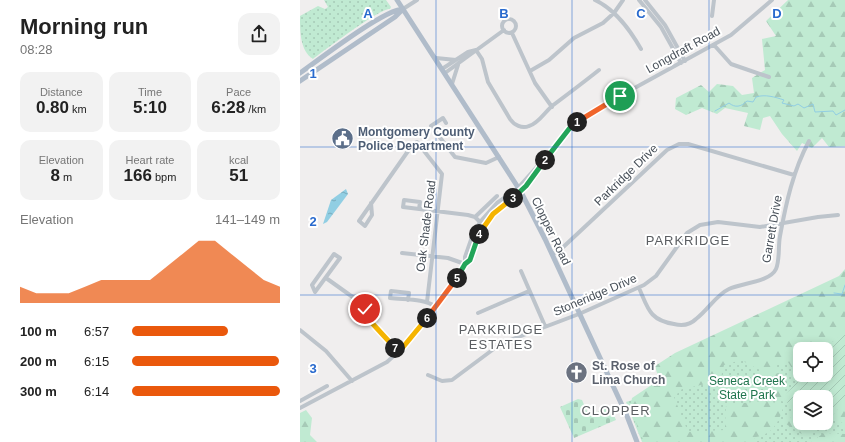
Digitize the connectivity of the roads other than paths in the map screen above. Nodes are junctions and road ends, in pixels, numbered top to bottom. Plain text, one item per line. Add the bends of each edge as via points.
1 (397, 0) edge
2 (417, 0) edge
3 (595, 0) edge
4 (624, 0) edge
5 (639, 0) edge
6 (645, 0) edge
7 (714, 0) edge
8 (772, 0) edge
9 (403, 9) junction
10 (614, 13) junction
11 (712, 16) dead end
12 (504, 30) junction
13 (512, 32) junction
14 (714, 45) junction
15 (642, 49) dead end
16 (476, 50) junction
17 (436, 58) junction
18 (458, 61) junction
19 (683, 62) junction
20 (599, 70) dead end
21 (444, 71) junction
22 (530, 71) junction
23 (300, 73) edge
24 (769, 77) dead end
25 (300, 81) edge
26 (452, 84) junction
27 (552, 107) junction
28 (446, 123) dead end
29 (810, 141) dead end
30 (499, 157) junction
31 (794, 176) junction
32 (520, 190) junction
33 (496, 196) dead end
34 (372, 203) junction
35 (419, 209) dead end
36 (438, 211) junction
37 (838, 215) dead end
38 (474, 217) junction
39 (480, 222) junction
40 (783, 223) junction
41 (484, 225) junction
42 (402, 253) dead end
43 (552, 254) junction
44 (433, 256) junction
45 (465, 264) junction
46 (521, 271) dead end
47 (326, 278) junction
48 (639, 288) junction
49 (529, 291) junction
50 (408, 300) dead end
51 (427, 302) junction
52 (436, 307) junction
53 (478, 313) dead end
54 (579, 314) junction
55 (545, 326) junction
56 (300, 330) edge
57 (399, 352) junction
58 (428, 375) dead end
59 (352, 381) junction
60 (327, 386) dead end
61 (300, 400) edge
62 (300, 408) edge
63 (637, 442) edge

1 - 9 main road, Clopper Road
2 - 9 street
3 - 10 street
4 - 10 street
5 - 19 street via 661,27
6 - 19 street via 665,24
7 - 11 street
8 - 14 street, Longdraft Road via 742,27
9 - 17 main road, Clopper Road
9 - 23 main road via 396,9 375,21
9 - 25 main road
10 - 15 street via 630,30
10 - 22 street via 596,28 574,38 549,60
12 - 13 street via 507,33
12 - 13 street via 504,22 511,20 516,27
12 - 16 street
13 - 22 street
14 - 19 street, Longdraft Road
14 - 24 street via 731,64
16 - 18 street
16 - 27 street via 482,59 488,82 514,124 529,127
17 - 18 street
17 - 21 main road, Clopper Road
18 - 21 street
18 - 26 street
19 - 32 street, Longdraft Road via 594,110 575,124 542,160
20 - 27 street
21 - 26 main road, Clopper Road
22 - 27 street
26 - 30 main road, Clopper Road
28 - 30 street via 443,118 431,126 455,157 486,163
29 - 31 street, Garrett Drive
30 - 32 main road, Clopper Road
31 - 40 street, Garrett Drive
31 - 43 street, Parkridge Drive via 688,144 674,146 559,251
32 - 39 street, Longdraft Road via 497,203
32 - 41 street, Longdraft Road
32 - 43 main road, Clopper Road
33 - 38 street
34 - 34 street, Oak Shade Road via 372,215 364,226 358,221
34 - 36 street, Oak Shade Road via 413,144 417,142 442,174
35 - 36 street
36 - 38 street
36 - 44 street, Oak Shade Road
37 - 40 street, Stoneridge Drive
38 - 39 street
39 - 41 street
39 - 45 street, Longdraft Road via 472,237
40 - 48 street, Stoneridge Drive via 760,227 718,222 700,225 687,233 656,276
40 - 48 street, Garrett Drive via 774,272 764,279 740,284 727,290 689,324 671,324 655,318
41 - 45 street, Longdraft Road via 476,239 470,260
42 - 44 street
43 - 54 main road, Clopper Road
44 - 45 street
44 - 51 street, Oak Shade Road
45 - 52 street, Longdraft Road
46 - 49 street
47 - 47 street via 315,292 312,286 334,254 340,258
47 - 57 street via 361,303 372,323
48 - 54 street, Stoneridge Drive
49 - 53 street
49 - 55 street
50 - 51 street
51 - 52 street
52 - 57 street, Longdraft Road
54 - 55 street, Stoneridge Drive
54 - 63 main road, Clopper Road
55 - 58 street, Stoneridge Drive via 495,348 452,380 442,381
56 - 59 street via 326,351
57 - 59 street, Longdraft Road via 387,362
59 - 62 street, Longdraft Road
60 - 61 street

